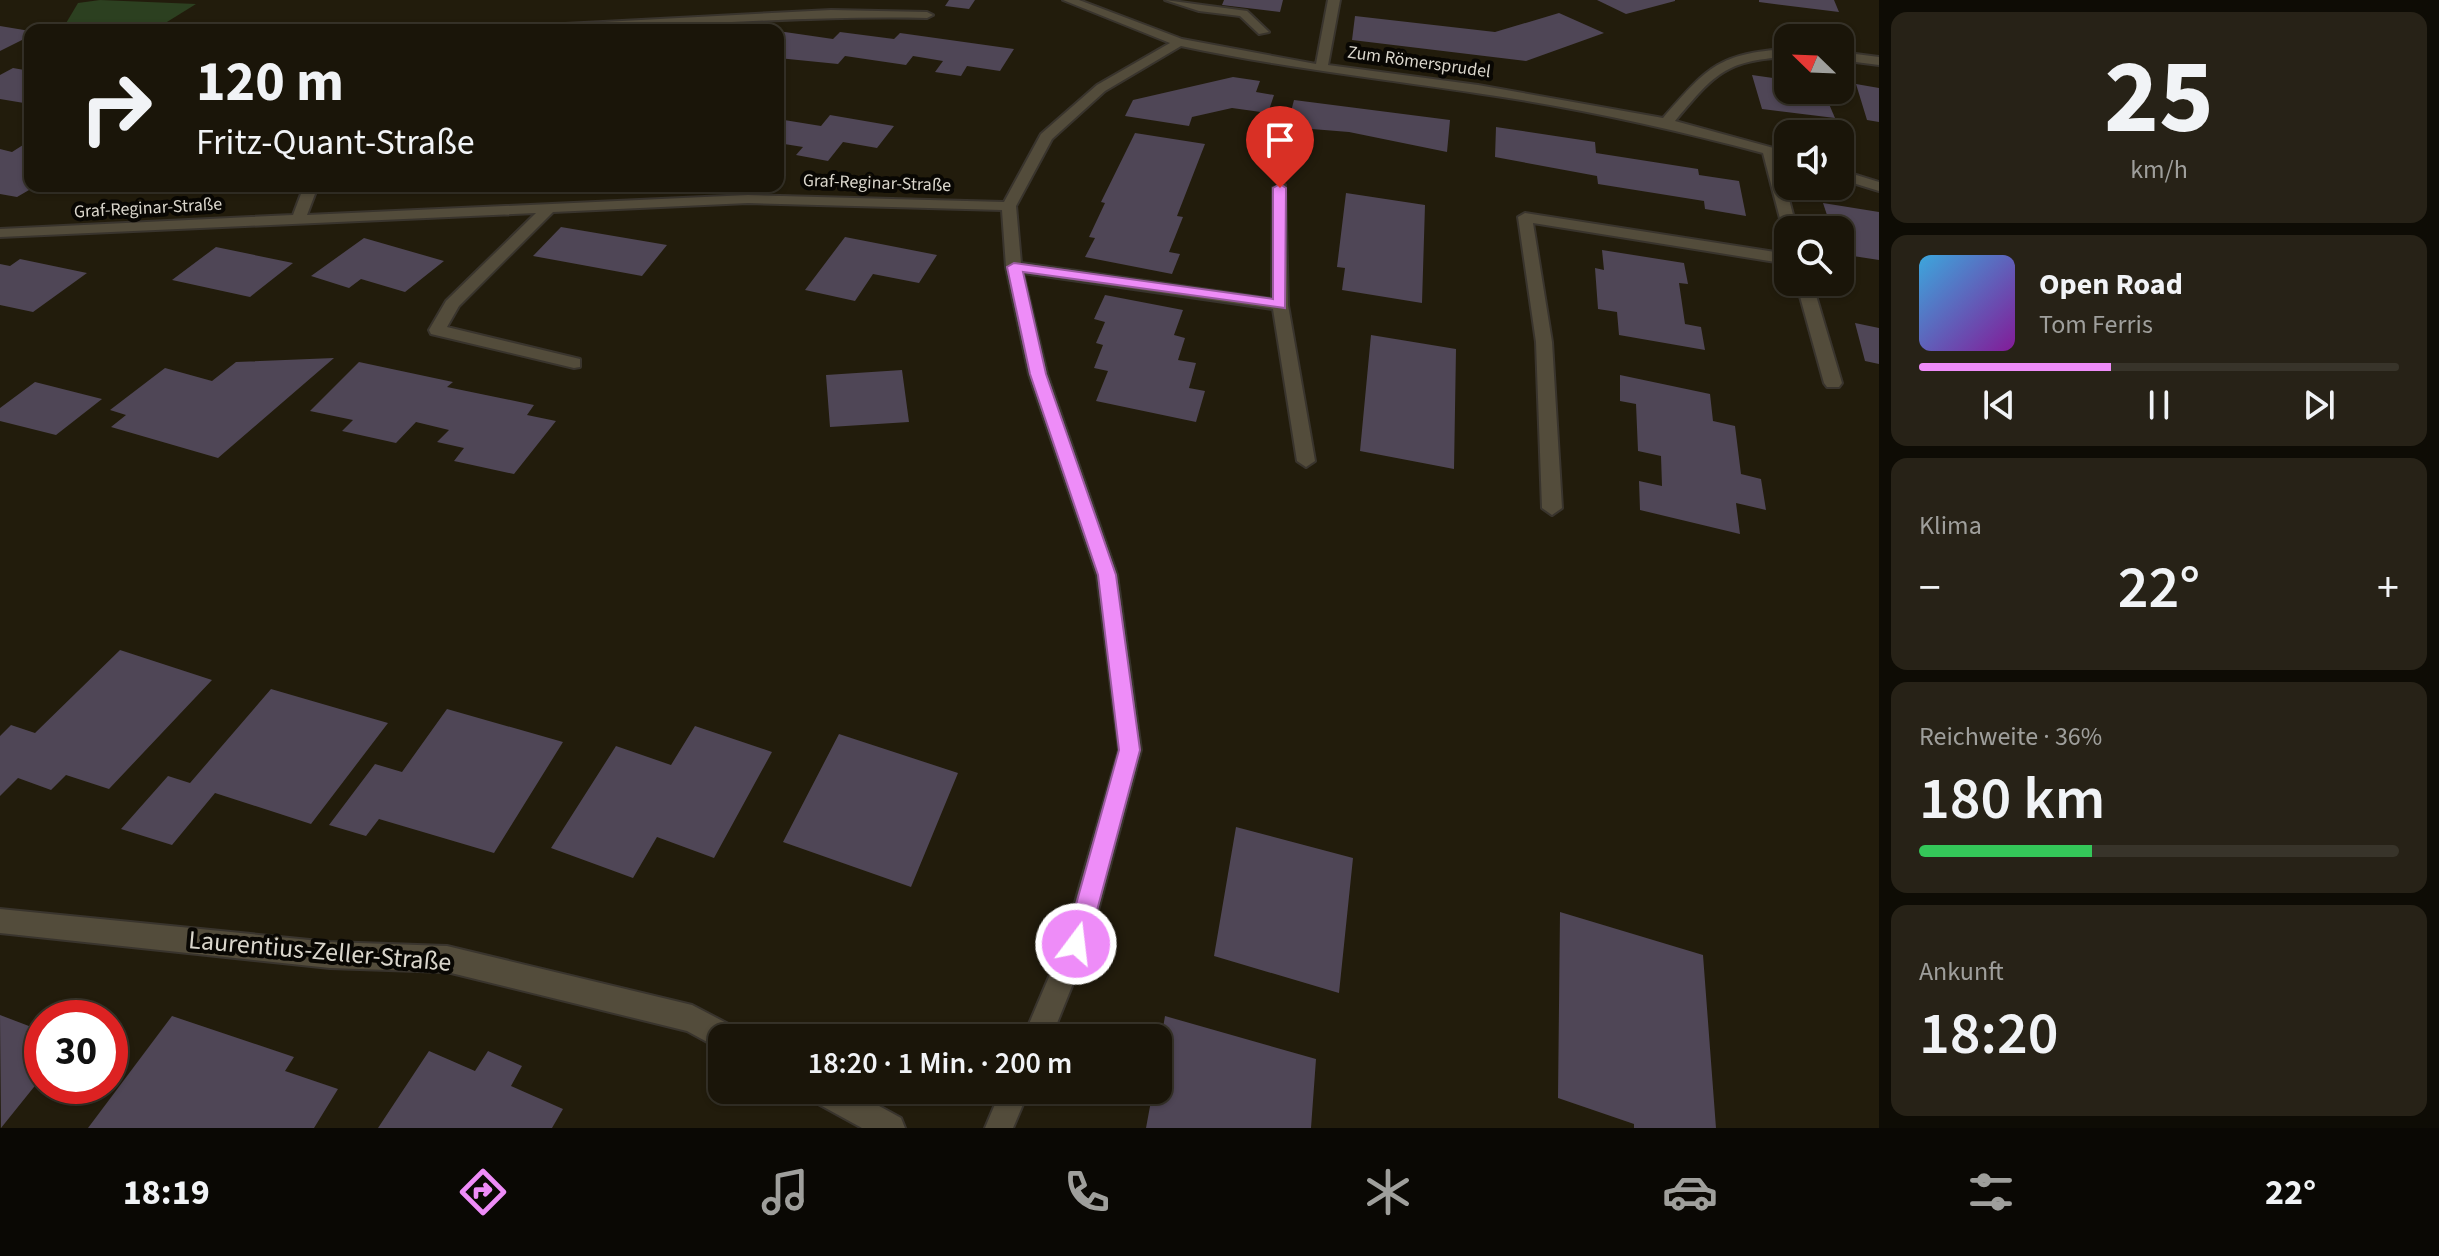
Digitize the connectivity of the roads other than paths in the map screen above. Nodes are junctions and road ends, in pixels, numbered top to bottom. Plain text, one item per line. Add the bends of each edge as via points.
1 (1069, 0) edge
2 (1171, 0) edge
3 (1334, 0) edge
4 (927, 15) dead end
5 (621, 24) edge
6 (1263, 32) dead end
7 (1179, 42) junction
8 (1774, 53) edge
9 (1854, 58) edge
10 (1879, 61) edge
11 (1321, 69) junction
12 (1666, 123) junction
13 (1769, 150) junction
14 (1774, 152) edge
15 (1854, 179) edge
16 (1879, 187) edge
17 (1280, 188) dead end
18 (309, 192) edge
19 (551, 206) junction
20 (1009, 206) junction
21 (1786, 216) edge
22 (298, 220) junction
23 (0, 233) edge
24 (1774, 257) edge
25 (1014, 267) junction
26 (1808, 296) edge
27 (1280, 305) junction
28 (574, 363) dead end
29 (1833, 383) dead end
30 (1306, 461) dead end
31 (1552, 508) dead end
32 (0, 921) edge
33 (1043, 1024) edge
34 (708, 1028) edge
35 (847, 1104) edge
36 (1009, 1104) edge
37 (891, 1128) edge
38 (999, 1128) edge

1 - 7 street, Zum Römersprudel
2 - 6 street via 1243,13
3 - 11 street
4 - 5 street via 831,13
7 - 11 street, Zum Römersprudel
7 - 20 street via 1101,88 1046,137
8 - 12 street via 1718,64
9 - 10 street
11 - 12 street, Zum Römersprudel via 1478,89
12 - 13 street, Zum Römersprudel
13 - 14 street, Zum Römersprudel
13 - 21 street
15 - 16 street
17 - 27 street
18 - 22 street
19 - 20 street, Graf-Reginar-Straße via 748,199
19 - 22 street, Graf-Reginar-Straße
19 - 28 street via 452,304 437,330
20 - 25 street
22 - 23 street, Graf-Reginar-Straße
24 - 31 street via 1525,217 1544,342
25 - 27 street
25 - 33 street via 1038,374 1107,575 1130,750 1076,944
26 - 29 street
27 - 30 street
32 - 34 street, Laurentius-Zeller-Straße via 330,955 447,959 692,1019
35 - 37 street
36 - 38 street

